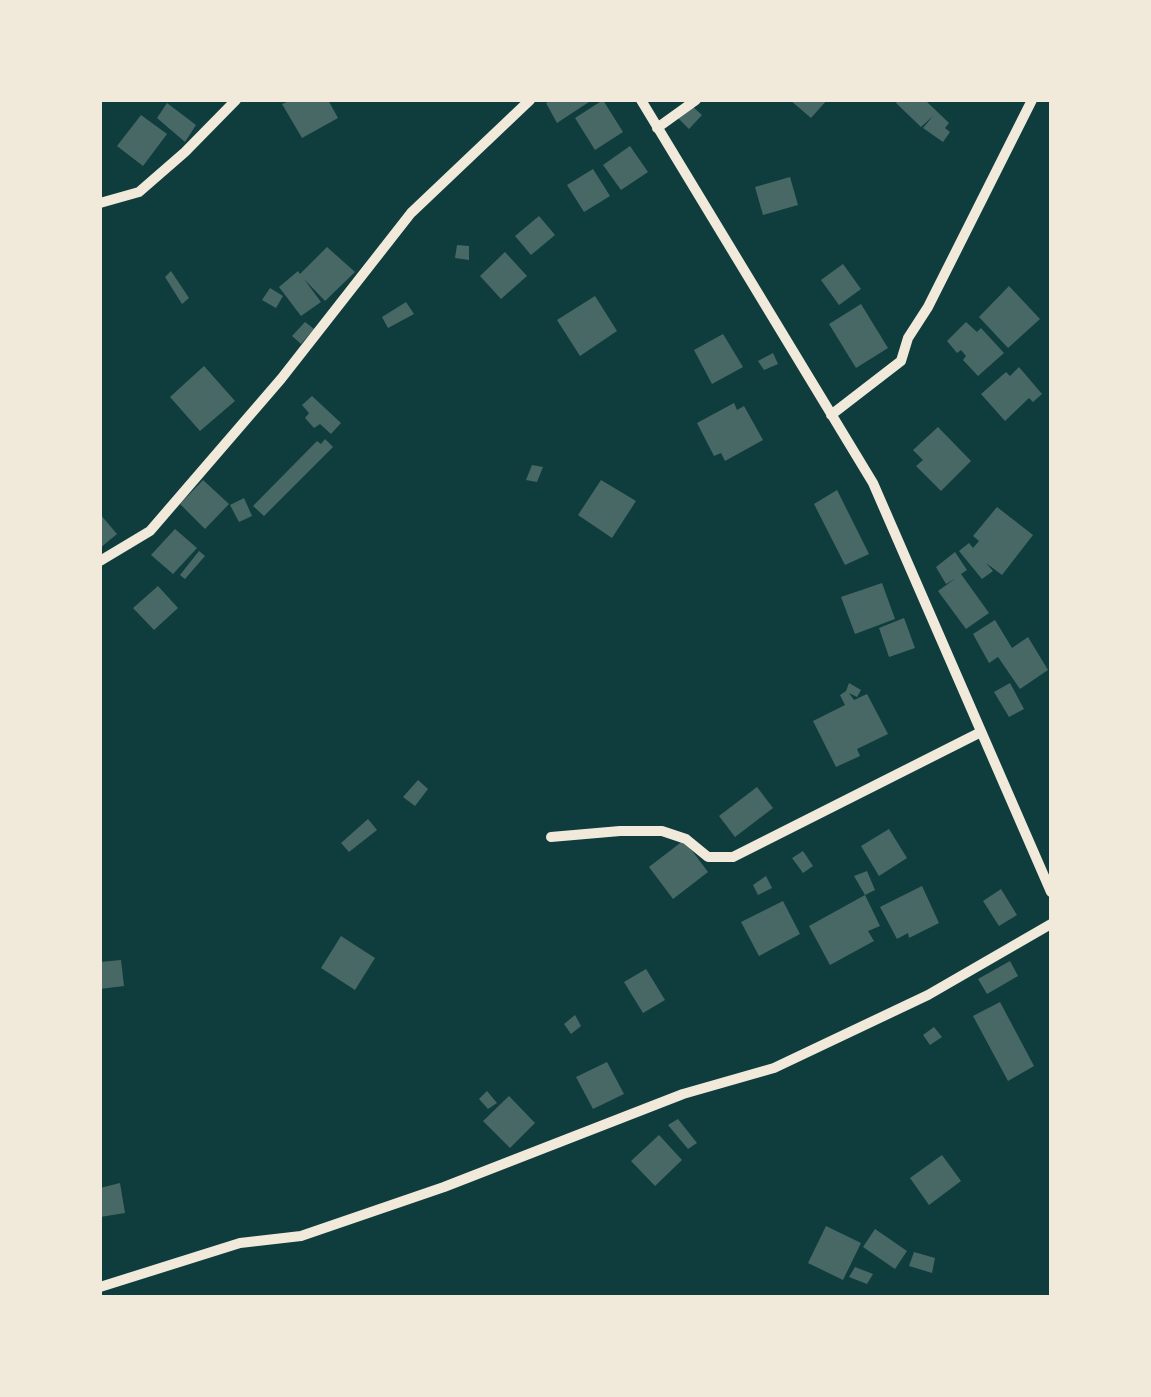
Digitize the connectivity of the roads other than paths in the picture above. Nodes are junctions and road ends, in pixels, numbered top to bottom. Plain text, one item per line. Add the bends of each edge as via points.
1 (236, 100) edge
2 (530, 100) edge
3 (640, 100) edge
4 (696, 100) edge
5 (1032, 100) edge
6 (658, 128) junction
7 (100, 203) edge
8 (831, 414) junction
9 (100, 561) edge
10 (981, 732) junction
11 (550, 837) dead end
12 (1051, 892) edge
13 (1051, 924) edge
14 (100, 1287) edge

1 - 7 street via 139,192
2 - 9 street via 411,213 150,531
3 - 6 street
4 - 6 street
5 - 8 street via 901,361
6 - 8 street
8 - 10 street via 872,483
10 - 11 street via 734,857 708,857 662,831
10 - 12 street
13 - 14 street via 928,994 774,1068 682,1094 301,1236 240,1242

